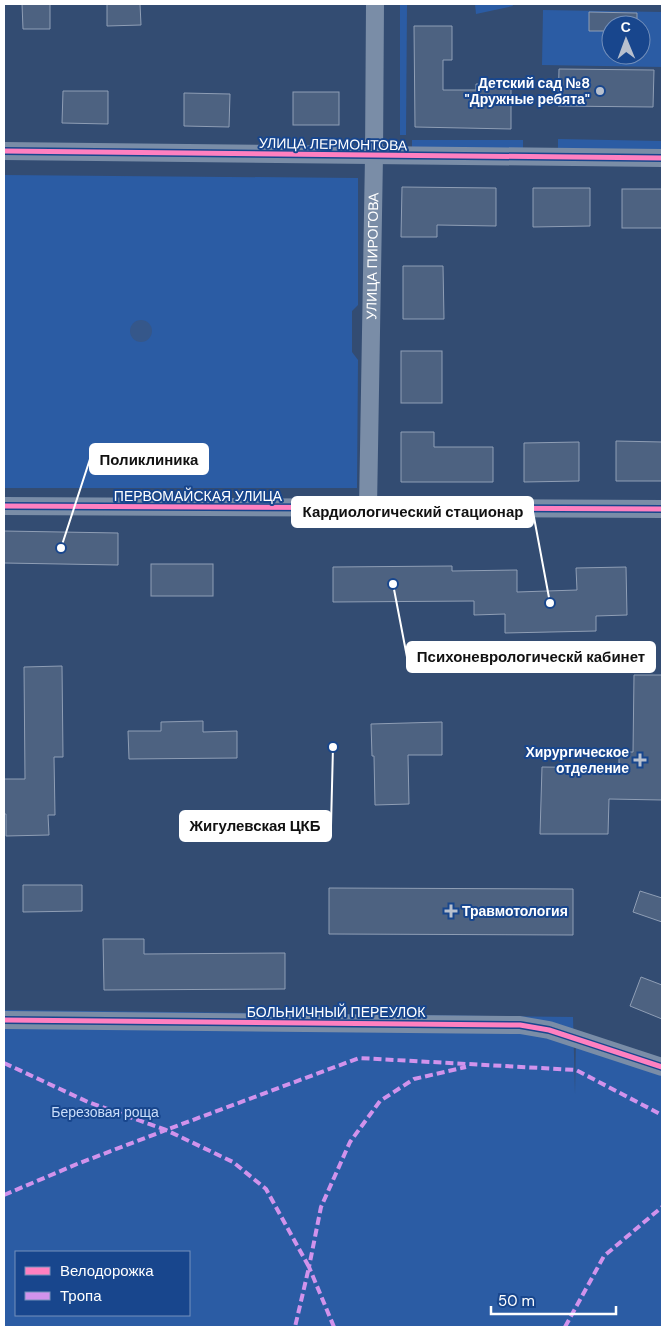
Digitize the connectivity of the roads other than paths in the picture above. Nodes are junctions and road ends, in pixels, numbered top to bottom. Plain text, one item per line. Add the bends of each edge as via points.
1 (375, 4) edge
2 (4, 151) edge
3 (374, 156) junction
4 (662, 158) edge
5 (4, 506) edge
6 (368, 508) junction
7 (662, 509) edge
8 (4, 1020) edge
9 (662, 1067) edge

1 - 3 street, УЛИЦА ПИРОГОВА
2 - 3 street, УЛИЦА ЛЕРМОНТОВА
3 - 4 street, УЛИЦА ЛЕРМОНТОВА
3 - 6 street, УЛИЦА ПИРОГОВА
5 - 6 street, ПЕРВОМАЙСКАЯ УЛИЦА
6 - 7 street, ПЕРВОМАЙСКАЯ УЛИЦА
8 - 9 street, БОЛЬНИЧНЫЙ ПЕРЕУЛОК via 520,1025 549,1030

